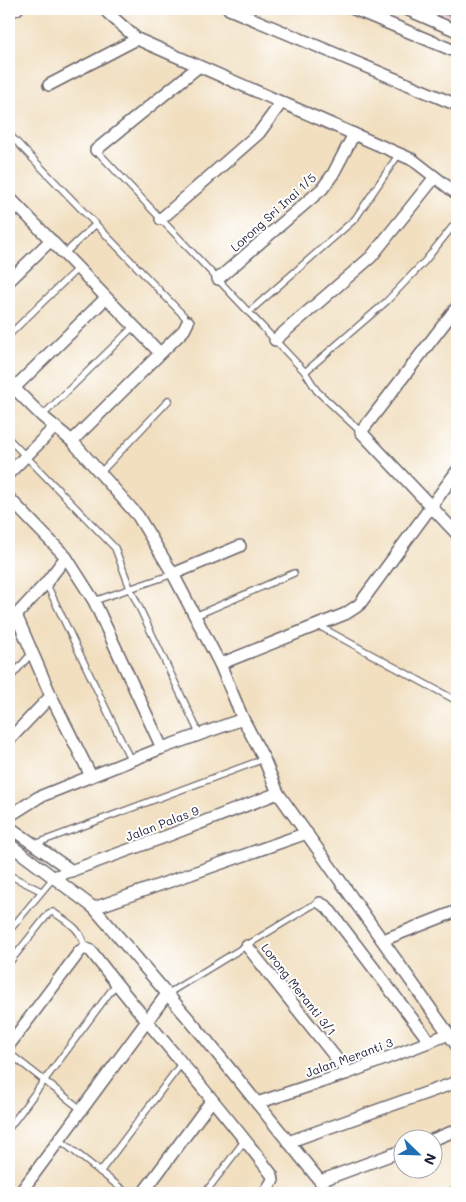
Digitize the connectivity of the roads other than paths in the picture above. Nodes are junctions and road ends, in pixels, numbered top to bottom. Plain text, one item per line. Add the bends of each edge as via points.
1 (17, 9) edge
2 (105, 9) edge
3 (229, 9) edge
4 (354, 9) edge
5 (406, 9) edge
6 (9, 12) edge
7 (457, 31) edge
8 (137, 39) junction
9 (457, 52) edge
10 (198, 67) junction
11 (48, 85) dead end
12 (281, 103) junction
13 (457, 105) edge
14 (9, 134) edge
15 (354, 134) junction
16 (96, 150) joint
17 (400, 154) junction
18 (435, 176) junction
19 (457, 194) edge
20 (9, 197) edge
21 (19, 208) junction
22 (9, 218) edge
23 (161, 219) junction
24 (457, 221) edge
25 (96, 224) junction
26 (51, 240) junction
27 (64, 254) junction
28 (78, 268) junction
29 (218, 279) junction
30 (9, 281) edge
31 (106, 298) junction
32 (457, 307) edge
33 (248, 312) junction
34 (188, 322) joint
35 (134, 326) junction
36 (9, 335) edge
37 (275, 340) junction
38 (160, 353) junction
39 (305, 372) junction
40 (11, 386) edge
41 (169, 400) dead end
42 (42, 416) junction
43 (54, 427) junction
44 (361, 432) junction
45 (9, 439) edge
46 (72, 441) junction
47 (25, 456) junction
48 (457, 471) edge
49 (9, 473) edge
50 (100, 473) junction
51 (9, 498) edge
52 (431, 507) junction
53 (457, 534) edge
54 (240, 546) dead end
55 (66, 557) junction
56 (294, 573) dead end
57 (173, 574) junction
58 (46, 583) junction
59 (130, 588) junction
60 (94, 601) junction
61 (195, 616) junction
62 (13, 619) edge
63 (317, 625) junction
64 (32, 654) junction
65 (220, 664) junction
66 (9, 679) edge
67 (51, 696) junction
68 (457, 701) edge
69 (243, 719) junction
70 (200, 735) junction
71 (9, 740) edge
72 (162, 748) junction
73 (264, 759) junction
74 (131, 760) junction
75 (91, 776) junction
76 (278, 793) junction
77 (9, 816) edge
78 (9, 827) edge
79 (307, 833) junction
80 (9, 844) edge
81 (33, 844) junction
82 (72, 871) junction
83 (9, 875) edge
84 (54, 877) junction
85 (41, 891) junction
86 (320, 903) joint
87 (94, 908) junction
88 (457, 912) edge
89 (9, 931) edge
90 (383, 940) junction
91 (247, 946) junction
92 (85, 948) junction
93 (9, 963) edge
94 (116, 984) junction
95 (167, 994) junction
96 (147, 1023) junction
97 (449, 1034) junction
98 (430, 1042) junction
99 (9, 1045) edge
100 (457, 1046) edge
101 (9, 1053) edge
102 (181, 1064) junction
103 (348, 1073) junction
104 (44, 1081) junction
105 (457, 1082) edge
106 (212, 1100) junction
107 (257, 1103) junction
108 (82, 1110) junction
109 (9, 1128) edge
110 (457, 1130) edge
111 (444, 1135) edge
112 (60, 1140) junction
113 (245, 1140) junction
114 (288, 1142) junction
115 (394, 1154) edge
116 (100, 1172) junction
117 (320, 1181) junction
118 (457, 1189) edge
119 (20, 1193) edge
120 (127, 1193) edge
121 (143, 1193) edge
122 (205, 1193) edge
123 (266, 1193) edge
124 (331, 1193) edge
125 (445, 1193) edge

1 - 6 street
2 - 8 street
3 - 13 street
4 - 9 street
5 - 7 street
8 - 10 street
8 - 11 street
10 - 12 street
10 - 16 street
12 - 15 street
12 - 23 street via 259,133
14 - 25 lane
15 - 17 street
15 - 29 street, Lorong Sri Inai 1/5 via 322,189
16 - 23 lane
17 - 18 street
17 - 33 lane via 355,219
18 - 19 street
18 - 37 street via 371,258
20 - 21 street
21 - 22 lane
21 - 26 street
23 - 29 lane
24 - 39 lane via 426,261 386,302
25 - 27 lane
25 - 34 lane
26 - 27 street
26 - 30 street
27 - 28 street
28 - 31 street
28 - 36 lane
29 - 33 lane
31 - 35 street
31 - 40 street
32 - 44 street
33 - 37 lane
34 - 38 street
35 - 38 street
35 - 42 lane
37 - 39 lane
38 - 46 street
39 - 44 lane via 317,391
40 - 42 street
41 - 50 lane
42 - 43 street
43 - 46 street
43 - 47 street
44 - 52 street
45 - 47 lane
46 - 50 street
47 - 49 street
47 - 59 lane via 115,548
48 - 52 street
50 - 57 street via 138,516
51 - 55 street
52 - 53 street
52 - 63 street via 359,605
54 - 57 street
55 - 58 street
55 - 60 street
56 - 61 lane
57 - 59 lane
57 - 61 street
58 - 62 street
58 - 74 lane
59 - 60 lane
59 - 70 lane
60 - 72 street
61 - 65 street
62 - 64 street
63 - 65 street
63 - 68 lane
64 - 66 lane
64 - 67 street
65 - 69 street
67 - 71 street
67 - 75 street
69 - 70 street
69 - 73 street
70 - 72 street
72 - 74 street
73 - 76 street
73 - 81 lane
74 - 75 street
75 - 77 street via 39,798
76 - 79 street
76 - 82 street, Jalan Palas 9
78 - 81 street
79 - 87 street
79 - 90 street
80 - 84 street
81 - 82 street
82 - 84 street, Jalan Palas 9
83 - 85 lane
84 - 85 lane
84 - 87 street
85 - 89 lane
86 - 91 lane
86 - 98 street via 327,907
87 - 95 street
88 - 90 street
90 - 97 street
91 - 95 lane
91 - 103 street, Lorong Meranti 3/1
92 - 93 lane via 78,931 49,912
92 - 94 street via 91,951
92 - 99 street
94 - 96 street
94 - 104 lane
95 - 96 street
95 - 107 street
96 - 102 street
96 - 108 street
97 - 98 street, Jalan Meranti 3
97 - 100 street
98 - 103 street, Jalan Meranti 3
101 - 104 lane
102 - 106 street
102 - 116 lane
103 - 107 street, Jalan Meranti 3
104 - 108 lane
104 - 109 lane
105 - 114 street
106 - 113 street
106 - 121 street
107 - 114 street
108 - 112 street
110 - 111 street
112 - 116 lane
112 - 119 street
113 - 122 lane
113 - 123 street via 272,1175 273,1180
114 - 117 street
115 - 117 street
116 - 120 lane
117 - 124 lane
118 - 125 lane

